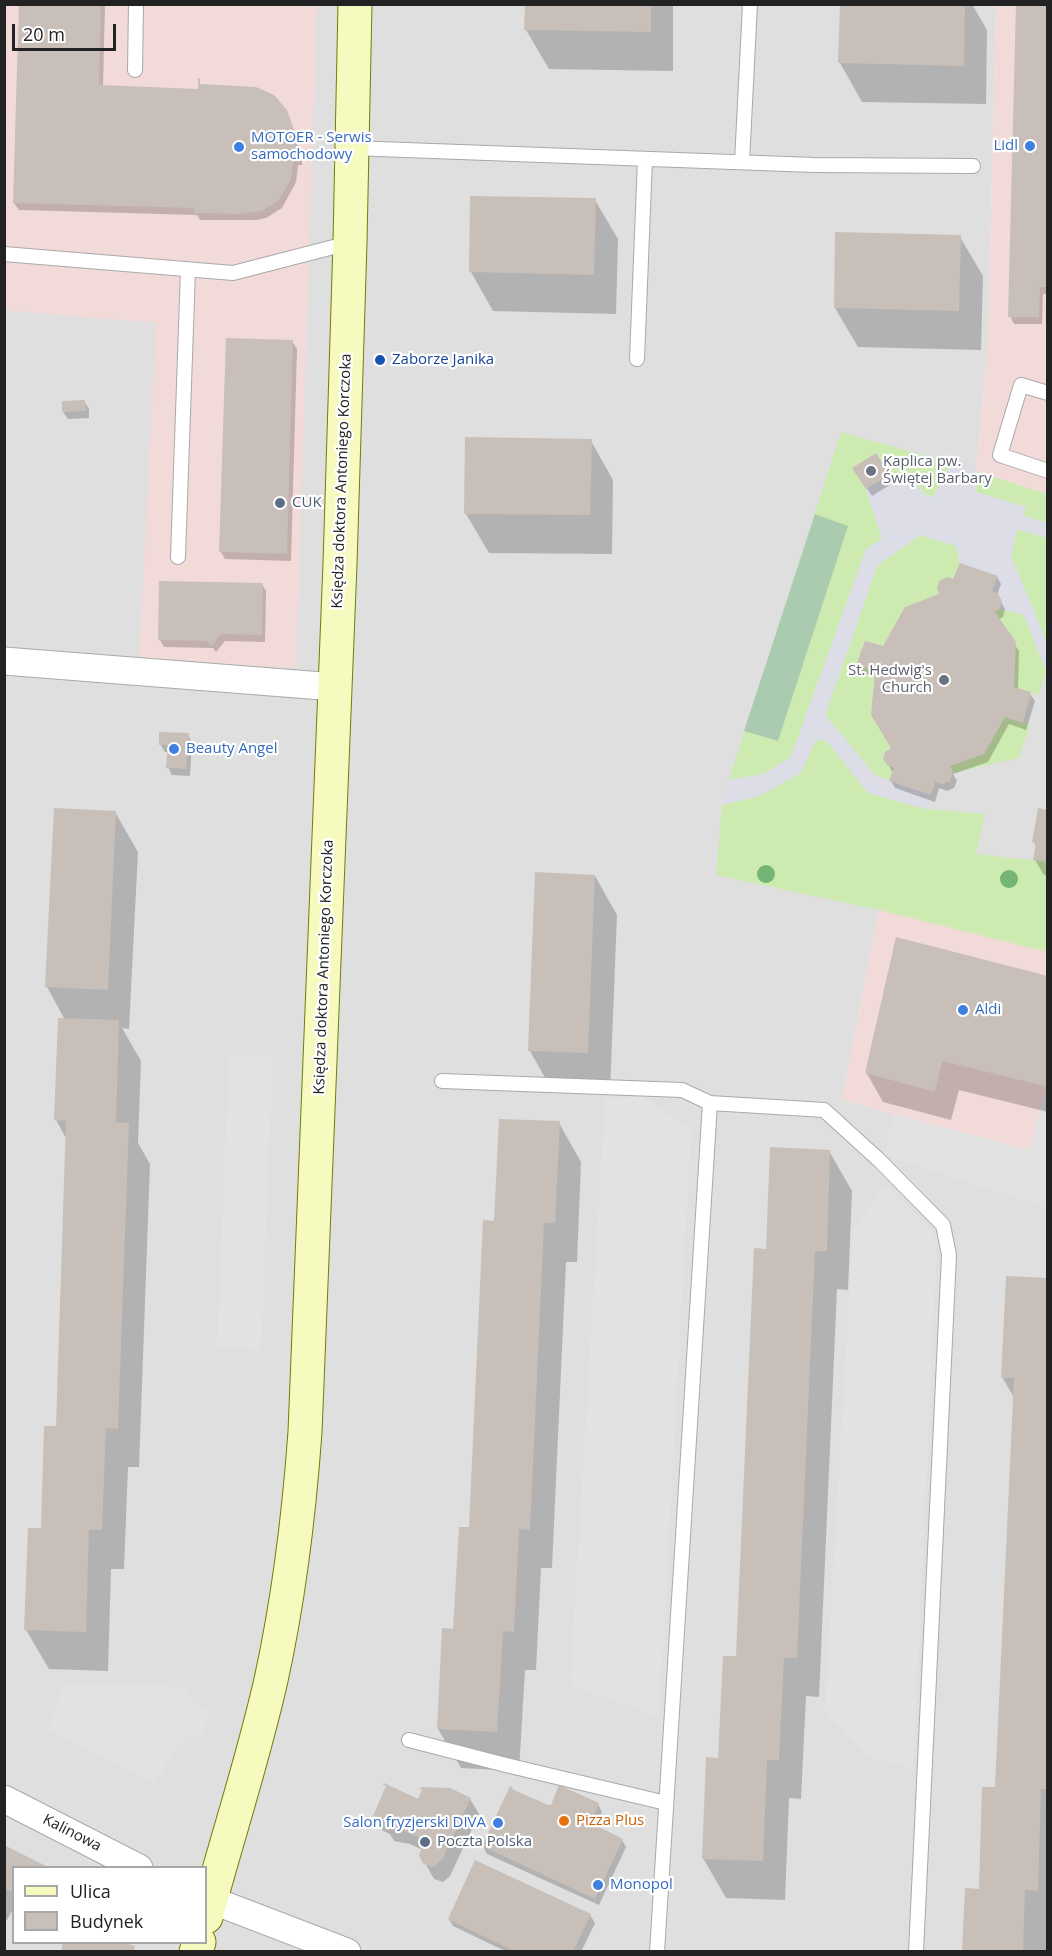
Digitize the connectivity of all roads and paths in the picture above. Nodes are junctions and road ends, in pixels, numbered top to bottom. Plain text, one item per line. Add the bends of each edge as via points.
1 (136, 4) edge
2 (355, 4) edge
3 (750, 4) edge
4 (135, 70) dead end
5 (351, 148) junction
6 (645, 159) junction
7 (742, 162) junction
8 (973, 166) dead end
9 (350, 242) junction
10 (4, 254) edge
11 (188, 269) junction
12 (637, 359) dead end
13 (1047, 393) edge
14 (1047, 471) edge
15 (178, 557) dead end
16 (4, 661) edge
17 (335, 687) junction
18 (442, 1081) dead end
19 (710, 1103) junction
20 (409, 1740) dead end
21 (4, 1799) edge
22 (666, 1803) junction
23 (136, 1866) edge
24 (207, 1905) edge
25 (347, 1952) edge
26 (657, 1952) edge
27 (916, 1952) edge

1 - 4 lane
2 - 5 street, Księdza doktora Antoniego Korczoka
3 - 7 lane
5 - 6 lane
5 - 9 street, Księdza doktora Antoniego Korczoka
6 - 7 lane
6 - 12 lane
7 - 8 lane
9 - 11 lane via 233,273
9 - 17 street, Księdza doktora Antoniego Korczoka
10 - 11 lane
11 - 15 lane
13 - 14 lane via 1021,385 1000,455
16 - 17 street
17 - 24 street, Księdza doktora Antoniego Korczoka via 300,1504 271,1681
18 - 19 lane via 682,1090
19 - 22 lane
19 - 27 lane via 824,1110 943,1226 949,1255
20 - 22 lane
21 - 23 street, Kalinowa
22 - 26 lane
24 - 25 street

